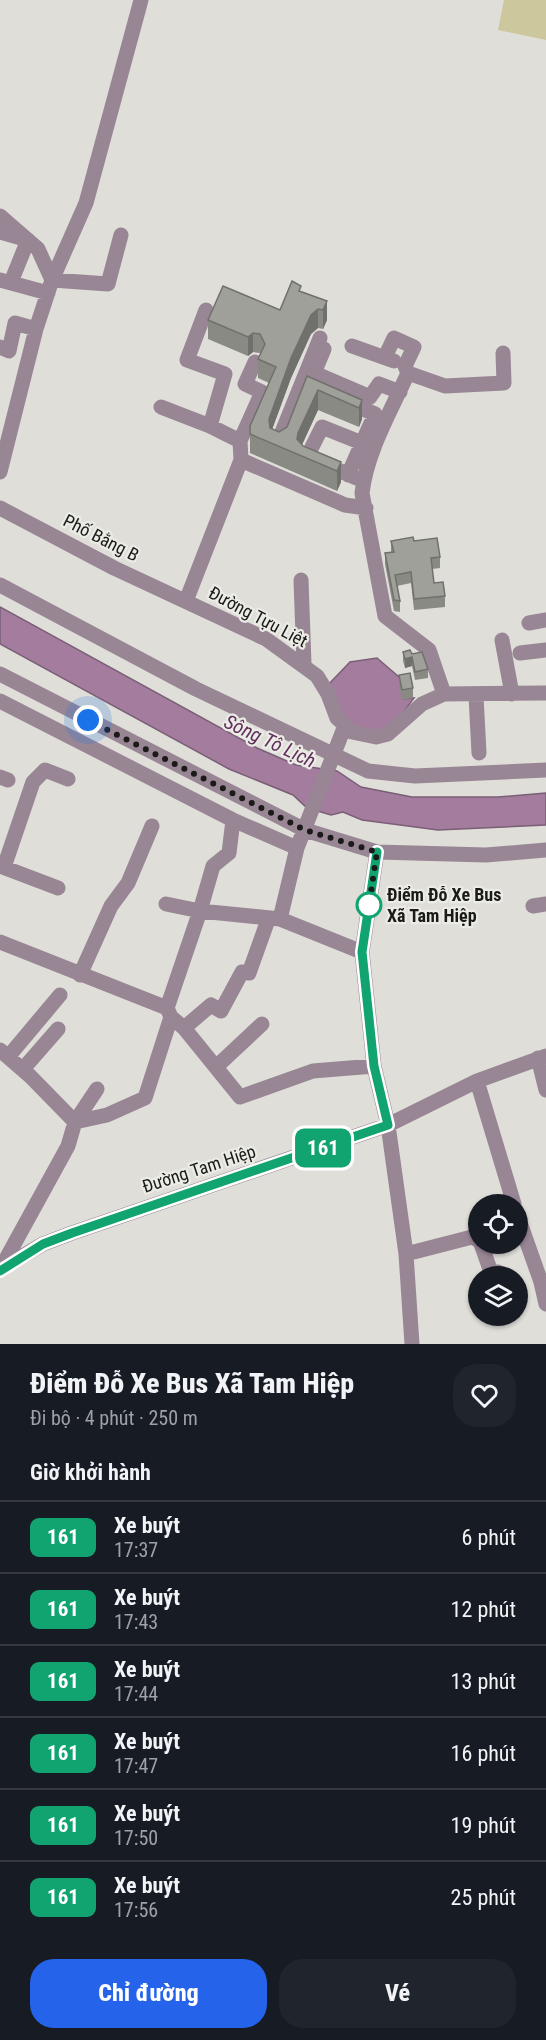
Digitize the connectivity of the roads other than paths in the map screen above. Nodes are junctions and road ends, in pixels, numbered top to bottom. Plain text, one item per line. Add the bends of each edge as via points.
1 (141, 0) edge
2 (0, 216) edge
3 (0, 232) edge
4 (121, 235) dead end
5 (28, 240) junction
6 (5, 281) edge
7 (50, 287) junction
8 (206, 310) dead end
9 (36, 329) junction
10 (352, 346) dead end
11 (0, 347) edge
12 (502, 353) dead end
13 (386, 357) junction
14 (255, 362) dead end
15 (407, 369) junction
16 (300, 382) junction
17 (400, 392) junction
18 (161, 407) dead end
19 (6, 422) edge
20 (210, 426) junction
21 (240, 441) junction
22 (278, 442) edge
23 (362, 443) junction
24 (242, 460) junction
25 (1, 467) edge
26 (348, 475) junction
27 (364, 481) junction
28 (0, 508) edge
29 (366, 508) junction
30 (301, 580) dead end
31 (0, 585) edge
32 (186, 601) junction
33 (546, 620) edge
34 (529, 623) dead end
35 (502, 640) dead end
36 (546, 650) edge
37 (520, 653) dead end
38 (304, 664) junction
39 (2, 679) edge
40 (546, 693) edge
41 (444, 694) junction
42 (512, 694) junction
43 (476, 696) junction
44 (0, 701) edge
45 (344, 728) junction
46 (479, 753) dead end
47 (331, 762) junction
48 (546, 770) edge
49 (68, 779) dead end
50 (233, 820) junction
51 (152, 826) dead end
52 (305, 830) junction
53 (297, 848) junction
54 (546, 850) edge
55 (377, 852) junction
56 (2, 866) edge
57 (58, 888) dead end
58 (166, 904) dead end
59 (200, 911) junction
60 (274, 920) junction
61 (0, 942) edge
62 (362, 952) junction
63 (80, 975) junction
64 (60, 995) dead end
65 (169, 1013) junction
66 (262, 1024) dead end
67 (184, 1028) junction
68 (58, 1029) dead end
69 (4, 1054) edge
70 (542, 1057) edge
71 (374, 1066) junction
72 (216, 1067) junction
73 (23, 1069) junction
74 (477, 1081) junction
75 (97, 1089) dead end
76 (546, 1090) edge
77 (75, 1122) junction
78 (388, 1125) junction
79 (511, 1194) edge
80 (28, 1224) junction
81 (468, 1238) edge
82 (51, 1241) junction
83 (528, 1245) edge
84 (406, 1254) junction
85 (0, 1270) edge
86 (546, 1304) edge
87 (412, 1344) edge

1 - 7 street via 86,202
2 - 5 street
3 - 5 street
4 - 7 street via 108,284
5 - 6 street
5 - 7 street via 42,254
6 - 7 street
7 - 9 street
8 - 20 street via 187,360 225,374
9 - 11 street via 15,323 9,351
9 - 19 street
10 - 13 street
12 - 15 street via 504,383 446,386
13 - 15 street
13 - 15 street via 394,338 417,348
14 - 21 street via 245,384 262,392
15 - 17 street
16 - 17 street via 322,344 314,373 370,397 379,384
16 - 22 street
16 - 23 street via 375,414
17 - 27 street
18 - 20 street
19 - 25 street
20 - 21 street
21 - 24 street
23 - 26 street
23 - 26 street via 322,427 308,457
24 - 29 street via 345,505
24 - 32 street
26 - 27 street
27 - 29 street
28 - 32 street, Phố Bằng B
29 - 41 street via 384,616 429,650
30 - 38 street
31 - 47 street
32 - 38 street, Đường Tựu Liệt via 266,639
33 - 34 street
35 - 42 street
36 - 37 street
38 - 45 street, Đường Tựu Liệt via 317,676
39 - 52 street
40 - 42 street
41 - 43 street
41 - 45 street via 422,704 387,734 364,736
42 - 43 street
43 - 46 street
44 - 50 street
45 - 47 street
47 - 48 street via 415,776
47 - 52 street
49 - 56 street via 45,770 33,782
50 - 53 street
50 - 59 street via 229,853 213,866
51 - 63 street via 128,883 111,906
52 - 53 street
52 - 55 street
53 - 60 street
54 - 55 street via 486,855
55 - 62 street
56 - 57 street
58 - 59 street
59 - 60 street
59 - 65 street
60 - 62 street
60 - 67 street via 249,973 242,972 221,1011 211,1005
61 - 63 street
62 - 71 street
63 - 65 street
64 - 69 street
65 - 67 street
65 - 77 street via 145,1098 107,1115
66 - 72 street
67 - 72 street
68 - 73 street
69 - 73 street
70 - 74 street, Đường Tam Hiệp
70 - 76 street
71 - 72 street via 313,1071 240,1097
71 - 78 street
73 - 77 street
74 - 78 street, Đường Tam Hiệp
74 - 79 street
75 - 77 street
77 - 80 street via 68,1146
78 - 82 street, Đường Tam Hiệp
78 - 84 street
80 - 82 street via 35,1237
80 - 85 street
81 - 84 street
82 - 85 street, Đường Tam Hiệp
83 - 86 street
84 - 87 street

